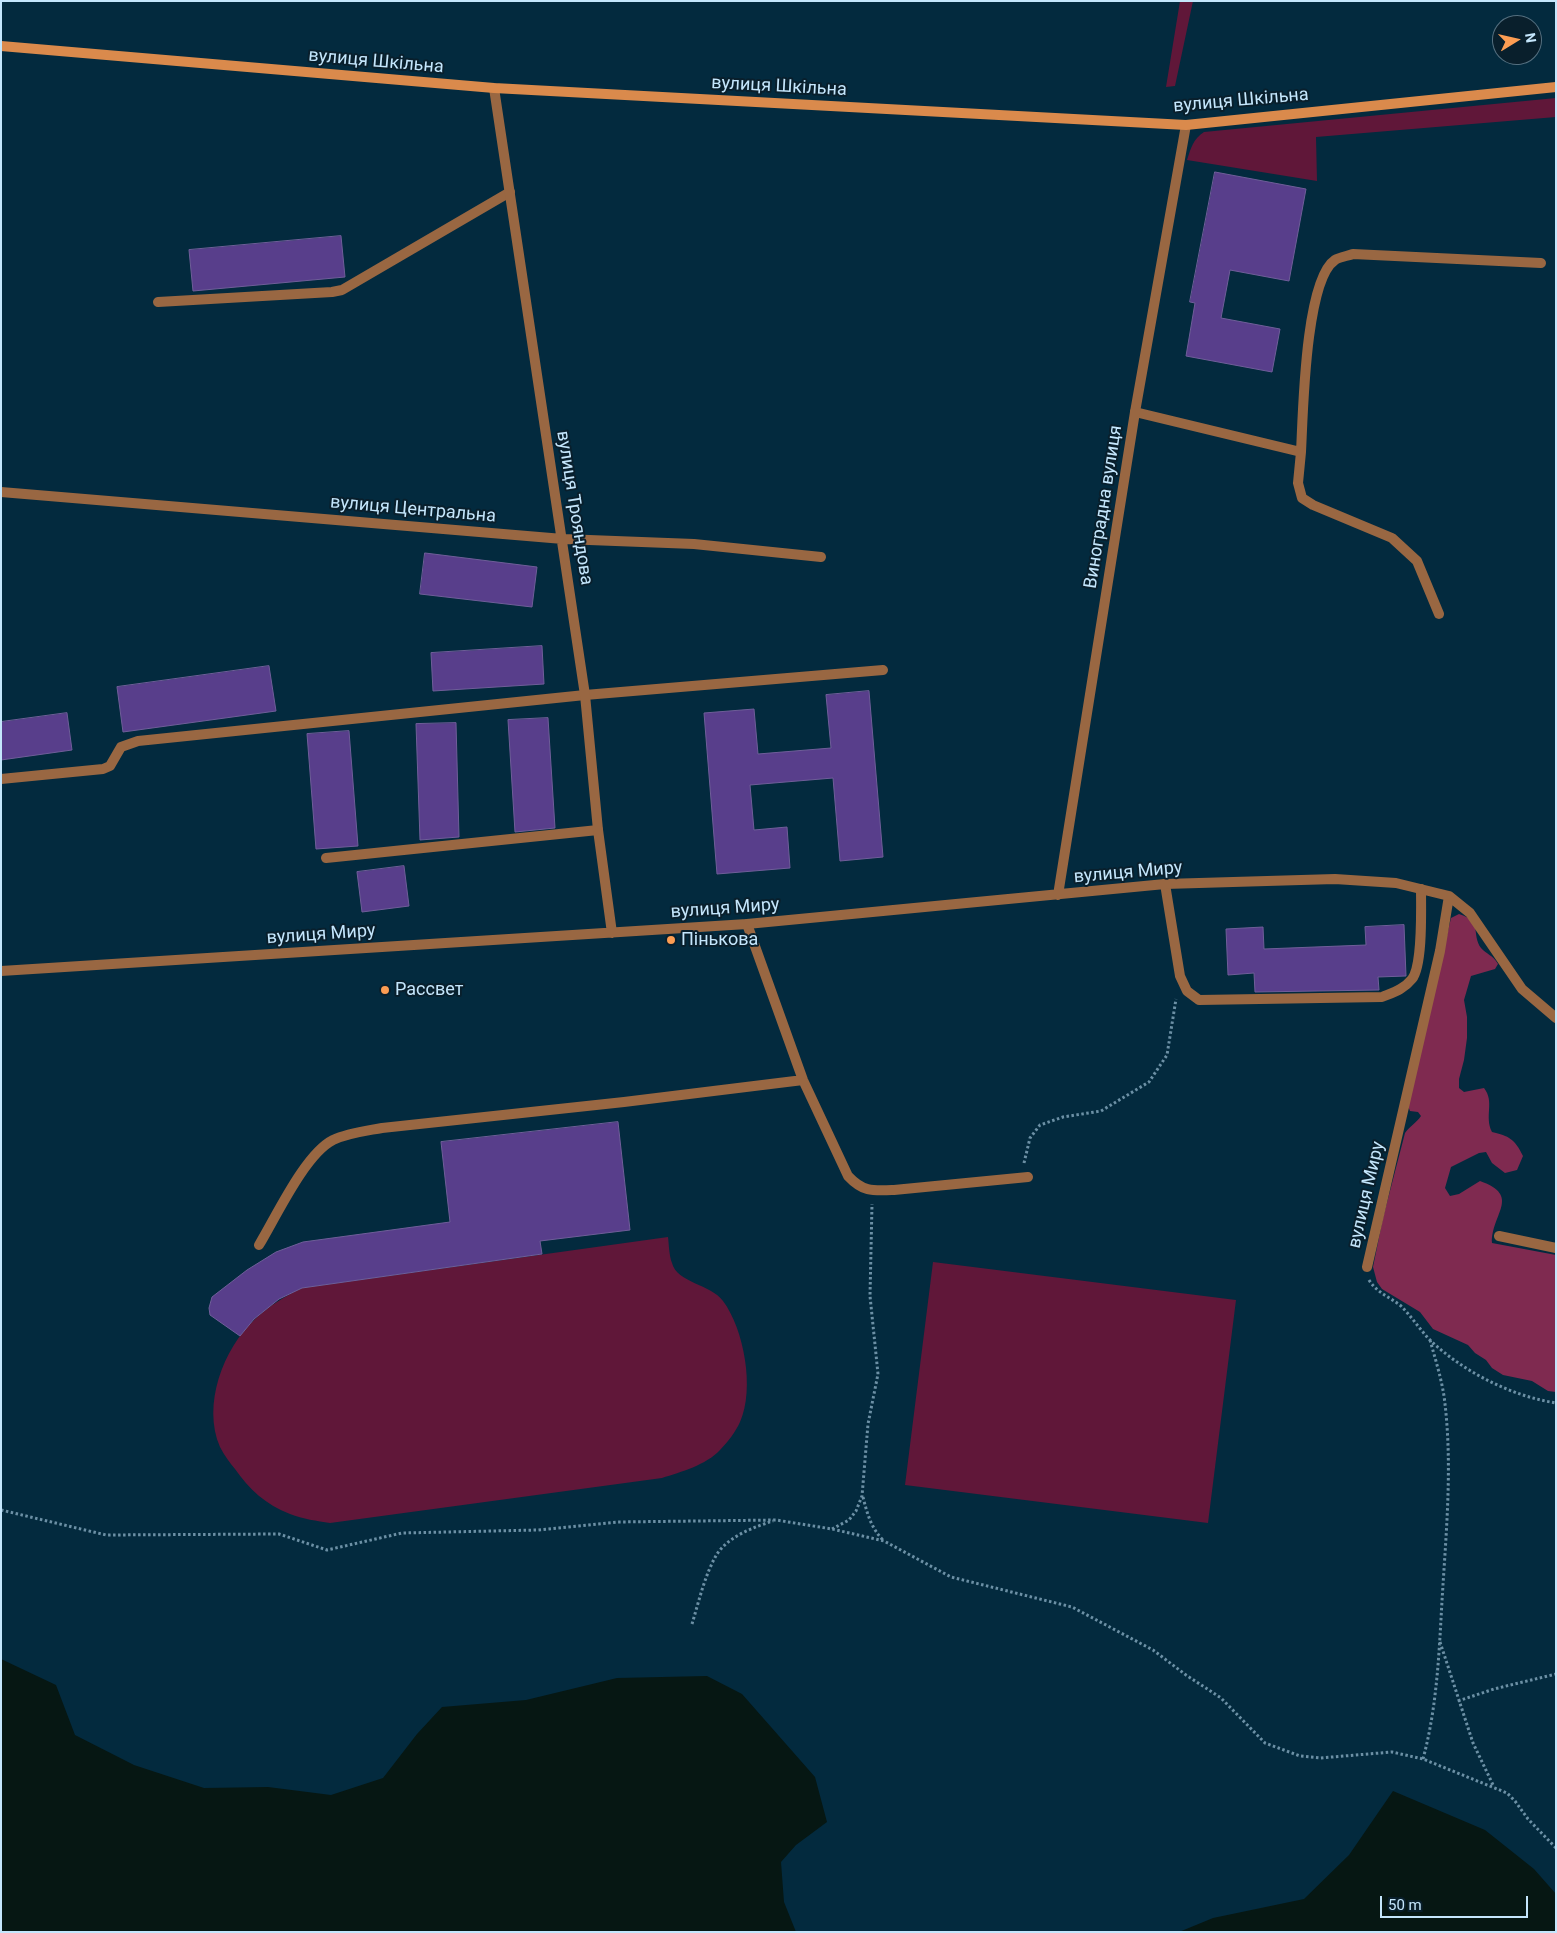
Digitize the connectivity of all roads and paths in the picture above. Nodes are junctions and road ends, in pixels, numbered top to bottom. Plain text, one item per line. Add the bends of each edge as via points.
1 (1, 46) edge
2 (1556, 87) edge
3 (494, 88) junction
4 (1186, 125) junction
5 (510, 192) junction
6 (1541, 264) dead end
7 (158, 302) dead end
8 (1135, 412) junction
9 (1301, 452) junction
10 (1, 492) edge
11 (562, 539) junction
12 (821, 556) dead end
13 (1439, 614) dead end
14 (883, 670) dead end
15 (585, 695) junction
16 (1, 780) edge
17 (598, 830) junction
18 (326, 858) dead end
19 (1165, 884) junction
20 (1421, 890) junction
21 (1058, 895) junction
22 (1449, 896) junction
23 (747, 924) junction
24 (612, 933) junction
25 (1, 971) edge
26 (1180, 976) junction
27 (1556, 1018) edge
28 (804, 1080) junction
29 (1028, 1177) dead end
30 (1012, 1179) junction
31 (872, 1191) junction
32 (1499, 1236) dead end
33 (259, 1246) dead end
34 (1556, 1248) edge
35 (1367, 1267) joint
36 (1430, 1340) junction
37 (1556, 1403) edge
38 (862, 1496) junction
39 (1, 1510) edge
40 (776, 1520) junction
41 (832, 1529) junction
42 (884, 1541) junction
43 (692, 1624) dead end
44 (1440, 1639) junction
45 (1556, 1674) edge
46 (1458, 1701) junction
47 (1423, 1759) junction
48 (1494, 1787) junction
49 (1556, 1848) edge

1 - 3 street, вулиця Шкільна
2 - 4 street, вулиця Шкільна
3 - 4 street, вулиця Шкільна
3 - 5 street, вулиця Трояндова
4 - 8 street, Виноградна вулиця
5 - 7 street via 342,290
5 - 11 street, вулиця Трояндова
6 - 9 street via 1353,254 1335,260 1318,286 1309,333
8 - 9 street
8 - 21 street, Виноградна вулиця
9 - 13 street via 1298,483 1302,498 1392,538 1417,561
10 - 11 street, вулиця Центральна
11 - 12 street, вулиця Центральна via 694,544
11 - 15 street, вулиця Трояндова
14 - 15 street
15 - 16 street via 138,742 121,747 110,766 103,769
15 - 17 street, вулиця Трояндова
17 - 18 street
17 - 24 street, вулиця Трояндова
19 - 20 street, вулиця Миру via 1335,879 1396,884
19 - 21 street, вулиця Миру
19 - 26 street
20 - 22 street, вулиця Миру
20 - 26 street via 1420,951 1414,977 1401,990 1382,996 1199,1000 1187,991
21 - 23 street, вулиця Миру
22 - 27 street, вулиця Миру via 1470,913 1522,989
22 - 35 street, вулиця Миру via 1440,951
23 - 24 street, вулиця Миру
23 - 28 street
24 - 25 street, вулиця Миру
26 - 30 path via 1167,1055 1149,1082 1101,1111 1063,1117 1040,1125 1030,1138 1026,1161
28 - 31 street via 848,1176 858,1187
28 - 33 street via 349,1134 319,1150 299,1176
29 - 30 street
30 - 31 street
31 - 38 path via 870,1296 878,1374 868,1424
32 - 34 street
35 - 36 path via 1373,1286 1399,1304
36 - 37 path via 1460,1364 1500,1387
36 - 44 path via 1444,1394 1448,1448
38 - 41 path via 849,1520
38 - 42 path via 875,1532
39 - 40 path via 106,1535 279,1534 328,1550 402,1534 538,1530 617,1522
40 - 41 path
40 - 43 path via 744,1533 718,1553
41 - 42 path
42 - 47 path via 951,1576 1085,1613 1154,1650 1221,1698 1265,1743 1300,1756 1320,1758 1392,1752
44 - 46 path
44 - 47 path via 1433,1716
45 - 46 path
46 - 48 path
47 - 48 path
48 - 49 path via 1507,1793

